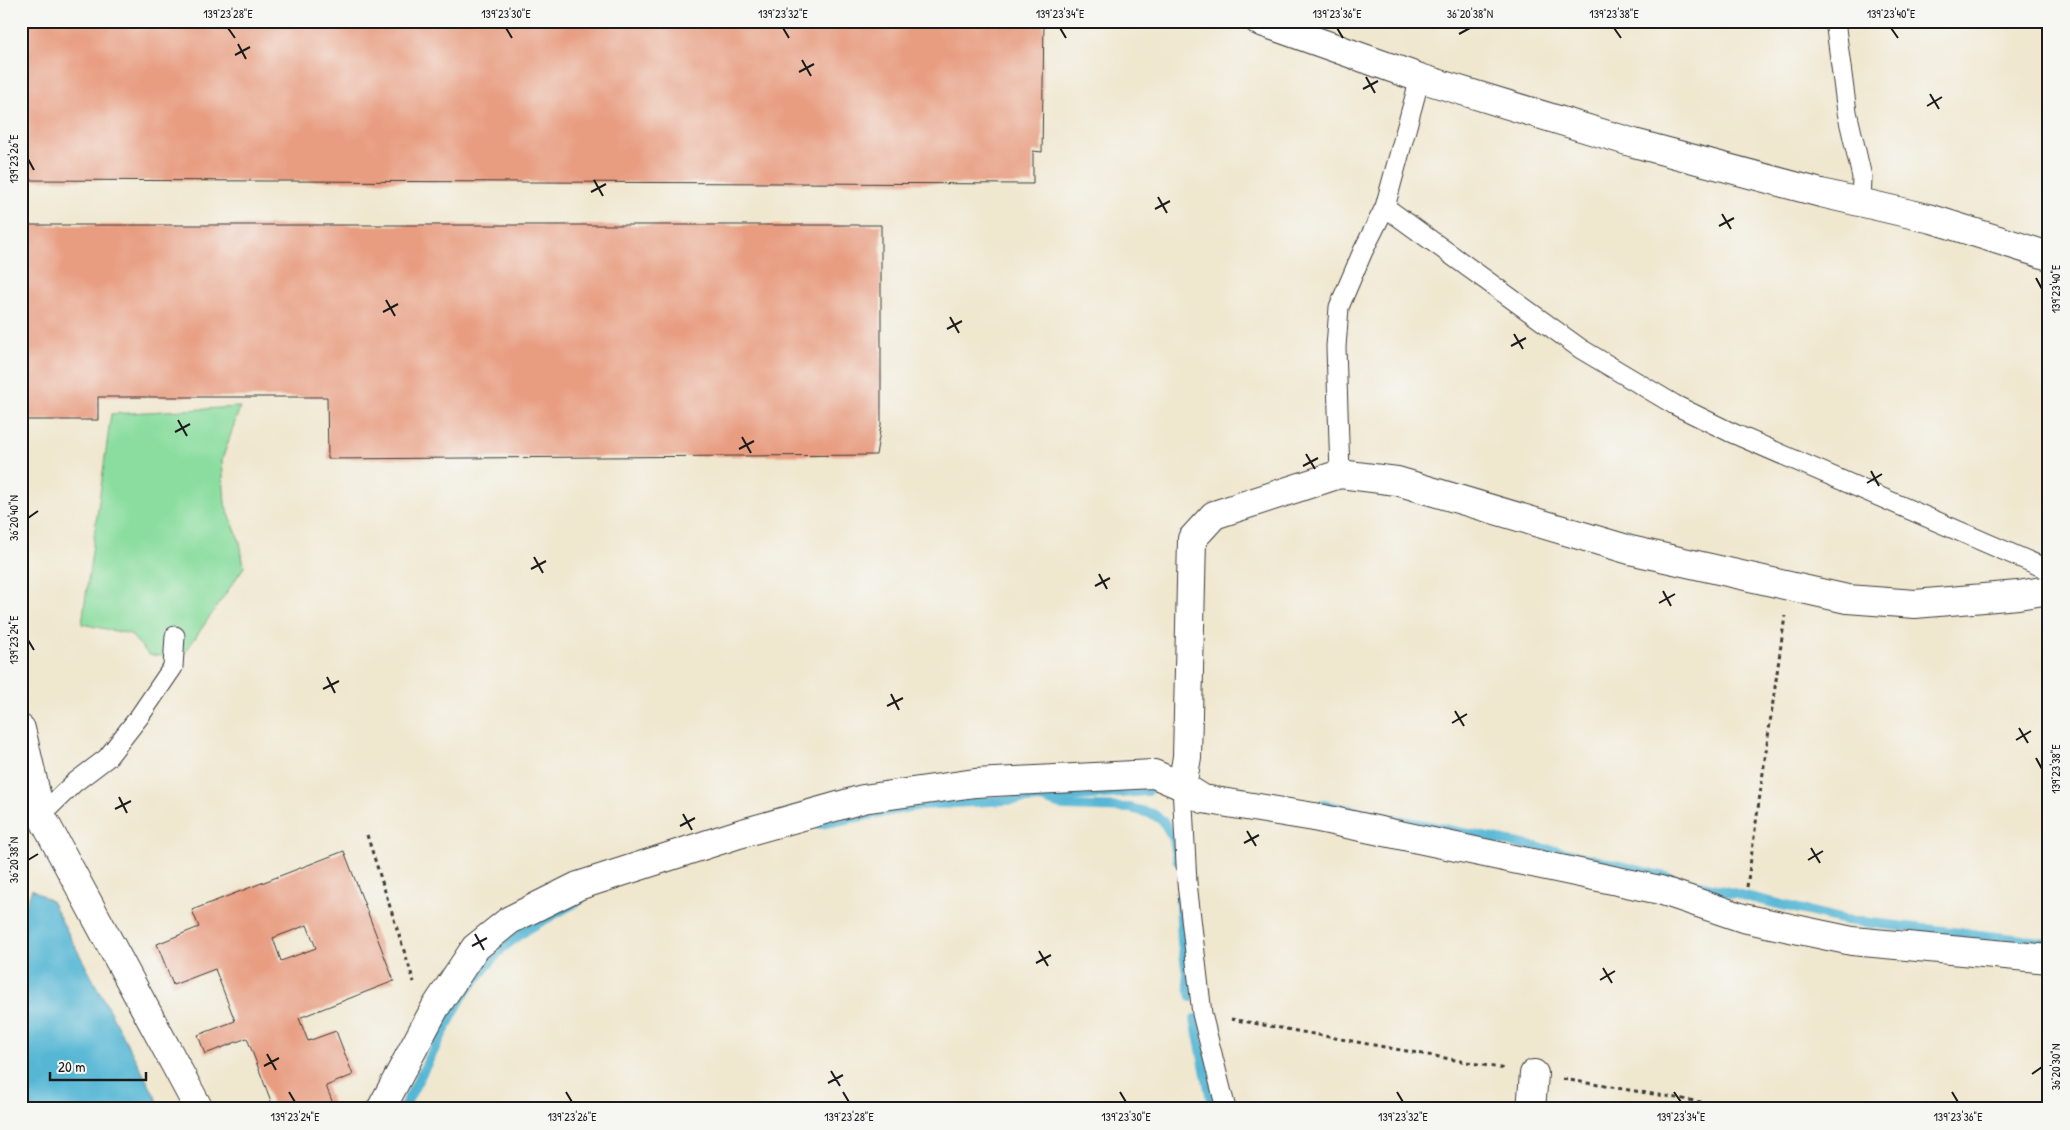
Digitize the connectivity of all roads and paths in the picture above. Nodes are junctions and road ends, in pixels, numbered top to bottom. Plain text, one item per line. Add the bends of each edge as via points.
1 (1259, 21) edge
2 (1835, 21) edge
3 (1420, 78) junction
4 (1861, 203) junction
5 (1385, 207) junction
6 (2049, 256) edge
7 (1340, 474) junction
8 (2049, 570) edge
9 (1789, 586) junction
10 (2049, 590) edge
11 (175, 636) dead end
12 (21, 729) edge
13 (1182, 786) junction
14 (31, 820) edge
15 (367, 836) dead end
16 (1742, 918) junction
17 (2049, 959) edge
18 (435, 1008) junction
19 (1202, 1014) junction
20 (1534, 1074) junction
21 (199, 1109) edge
22 (381, 1109) edge
23 (1226, 1109) edge
24 (1531, 1109) edge
25 (1743, 1109) edge

1 - 3 street
2 - 4 lane via 1847,112 1862,177
3 - 4 street via 1634,143
3 - 5 lane
4 - 6 street via 1932,219
5 - 7 lane via 1340,307 1336,347
5 - 8 lane via 1581,349 1675,405 1730,432
7 - 9 street via 1397,481 1630,550
7 - 13 street via 1214,516 1192,539 1187,757
9 - 10 street via 1847,599 1915,604 2018,596
9 - 16 path
11 - 14 lane via 173,667 107,758
12 - 14 street
13 - 16 street via 1203,798 1314,817 1660,890
13 - 18 street via 1154,774 975,783 863,799 739,834 578,886 510,920 475,948
13 - 19 lane via 1187,883
14 - 21 street
15 - 18 path via 415,984 423,1001
16 - 17 street via 1852,941
18 - 22 street
19 - 20 path
19 - 23 lane
20 - 24 street
20 - 25 path

